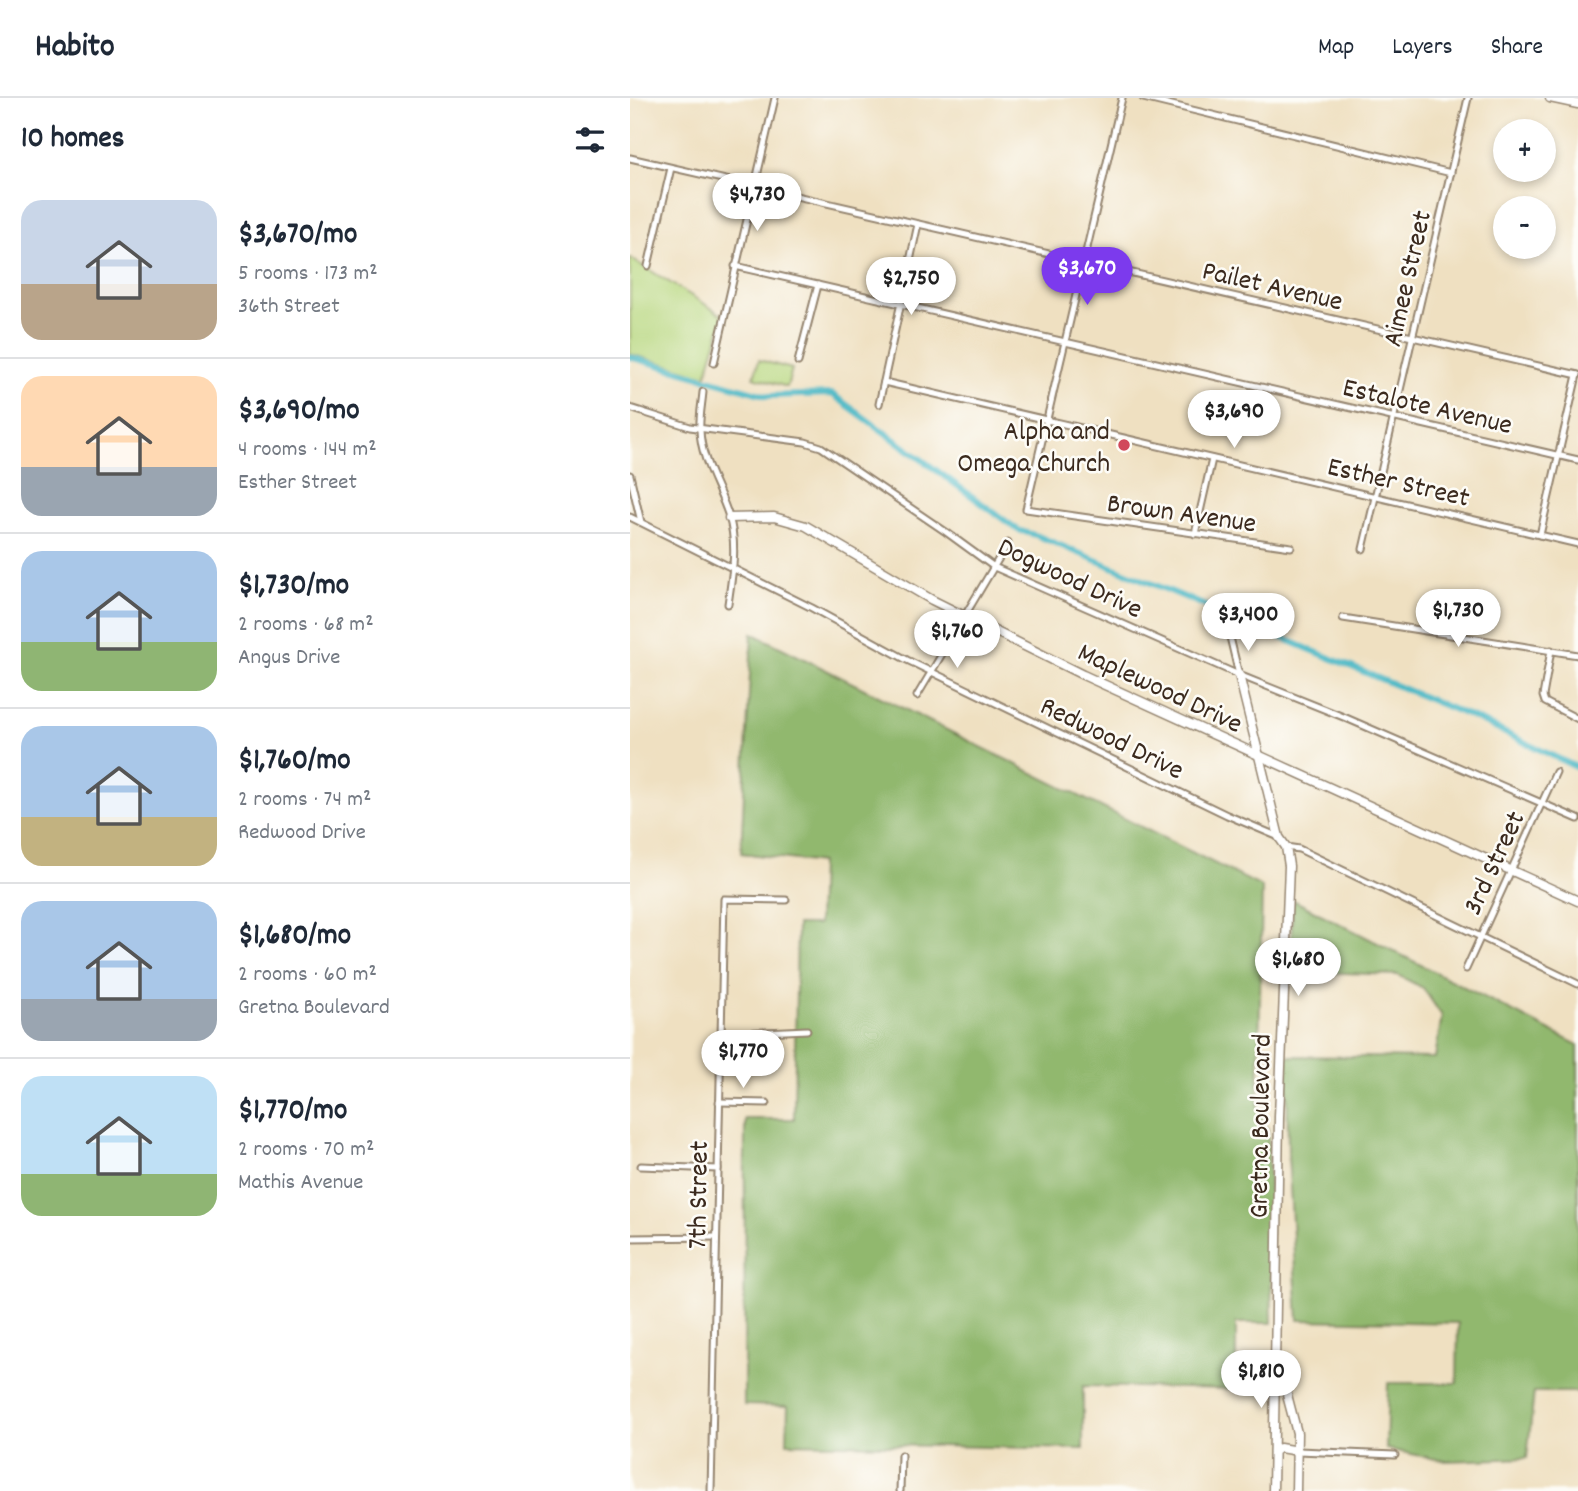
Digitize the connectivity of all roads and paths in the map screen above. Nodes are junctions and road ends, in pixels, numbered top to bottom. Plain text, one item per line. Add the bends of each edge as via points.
1 (775, 98) edge
2 (1122, 98) edge
3 (1143, 98) edge
4 (1468, 98) edge
5 (1550, 98) edge
6 (1578, 104) edge
7 (630, 158) edge
8 (671, 168) junction
9 (1451, 173) junction
10 (754, 186) junction
11 (918, 224) junction
12 (1083, 262) junction
13 (648, 266) dead end
14 (735, 266) junction
15 (818, 285) junction
16 (900, 303) junction
17 (1412, 337) junction
18 (1066, 342) junction
19 (714, 362) dead end
20 (798, 362) dead end
21 (1578, 375) edge
22 (884, 382) junction
23 (703, 392) dead end
24 (879, 404) dead end
25 (630, 408) edge
26 (1394, 417) junction
27 (1046, 421) junction
28 (700, 429) junction
29 (1558, 456) junction
30 (1212, 459) junction
31 (1578, 460) edge
32 (630, 475) edge
33 (1376, 496) junction
34 (630, 517) edge
35 (729, 518) junction
36 (641, 522) junction
37 (1195, 534) junction
38 (1540, 535) junction
39 (1008, 543) dead end
40 (1578, 544) edge
41 (1291, 547) dead end
42 (1363, 549) dead end
43 (995, 568) junction
44 (733, 569) junction
45 (728, 604) dead end
46 (965, 616) junction
47 (1343, 618) dead end
48 (1230, 637) dead end
49 (1550, 650) junction
50 (1578, 655) edge
51 (932, 672) junction
52 (1239, 675) junction
53 (918, 696) dead end
54 (1578, 719) edge
55 (1258, 756) junction
56 (1556, 772) dead end
57 (1542, 803) junction
58 (1578, 819) edge
59 (1279, 837) junction
60 (1286, 847) junction
61 (1511, 870) junction
62 (786, 900) dead end
63 (1578, 901) edge
64 (1481, 937) junction
65 (1466, 969) dead end
66 (1578, 985) edge
67 (807, 1030) dead end
68 (721, 1034) junction
69 (719, 1102) junction
70 (767, 1104) dead end
71 (640, 1167) dead end
72 (718, 1169) junction
73 (716, 1237) junction
74 (630, 1238) edge
75 (1277, 1331) junction
76 (1274, 1451) junction
77 (1298, 1451) junction
78 (901, 1455) dead end
79 (1395, 1455) dead end
80 (711, 1491) edge
81 (900, 1491) edge
82 (1273, 1491) edge
83 (1296, 1491) edge

1 - 10 street
2 - 12 street
3 - 9 street
4 - 9 street, Aimee Street
5 - 6 street
7 - 8 street, Pailet Avenue
8 - 10 street, Pailet Avenue
8 - 13 street
9 - 17 street, Aimee Street
10 - 11 street, Pailet Avenue
10 - 14 street
11 - 12 street, Pailet Avenue
11 - 16 street
12 - 17 street, Pailet Avenue
12 - 18 street
14 - 15 street, Estalote Avenue
14 - 19 street
15 - 16 street, Estalote Avenue
15 - 20 street
16 - 18 street, Estalote Avenue
16 - 22 street
17 - 21 street, Pailet Avenue
17 - 26 street, Aimee Street
18 - 26 street, Estalote Avenue
18 - 27 street
21 - 29 street
22 - 24 street
22 - 27 street, Esther Street
23 - 28 street
25 - 28 street, Dogwood Drive
26 - 29 street, Estalote Avenue
26 - 33 street, Aimee Street
27 - 30 street, Esther Street
27 - 37 street, Brown Avenue via 1026,509
28 - 35 street via 710,473
28 - 43 street, Dogwood Drive via 821,447
29 - 31 street, Estalote Avenue
29 - 38 street
30 - 33 street, Esther Street
30 - 37 street
32 - 36 street
33 - 38 street, Esther Street
33 - 42 street, Aimee Street
34 - 36 street, Redwood Drive
35 - 44 street
35 - 46 street, Maplewood Drive via 774,517 806,526
36 - 44 street, Redwood Drive
37 - 41 street, Brown Avenue
38 - 40 street, Esther Street
39 - 43 street
43 - 46 street
43 - 52 street, Dogwood Drive
44 - 45 street
44 - 51 street, Redwood Drive
46 - 51 street
46 - 55 street, Maplewood Drive
47 - 49 street
48 - 52 street
49 - 50 street
49 - 54 street via 1545,702
51 - 53 street
51 - 59 street, Redwood Drive
52 - 55 street
52 - 57 street, Dogwood Drive
55 - 59 street
55 - 61 street, Maplewood Drive
56 - 57 street, 3rd Street
57 - 58 street, Dogwood Drive
57 - 61 street, 3rd Street
59 - 60 street
60 - 64 street via 1299,849
60 - 75 street, Gretna Boulevard
61 - 63 street, Maplewood Drive
61 - 64 street, 3rd Street
62 - 68 street, 7th Street via 724,899
64 - 65 street, 3rd Street
64 - 66 street
67 - 68 street
68 - 69 street, 7th Street
69 - 70 street
69 - 72 street, 7th Street
71 - 72 street
72 - 73 street, 7th Street
73 - 74 street
73 - 80 street, 7th Street
75 - 76 street, Gretna Boulevard
75 - 77 street, Gretna Boulevard
76 - 77 street
76 - 82 street, Gretna Boulevard
77 - 79 street
77 - 83 street, Gretna Boulevard
78 - 81 street

